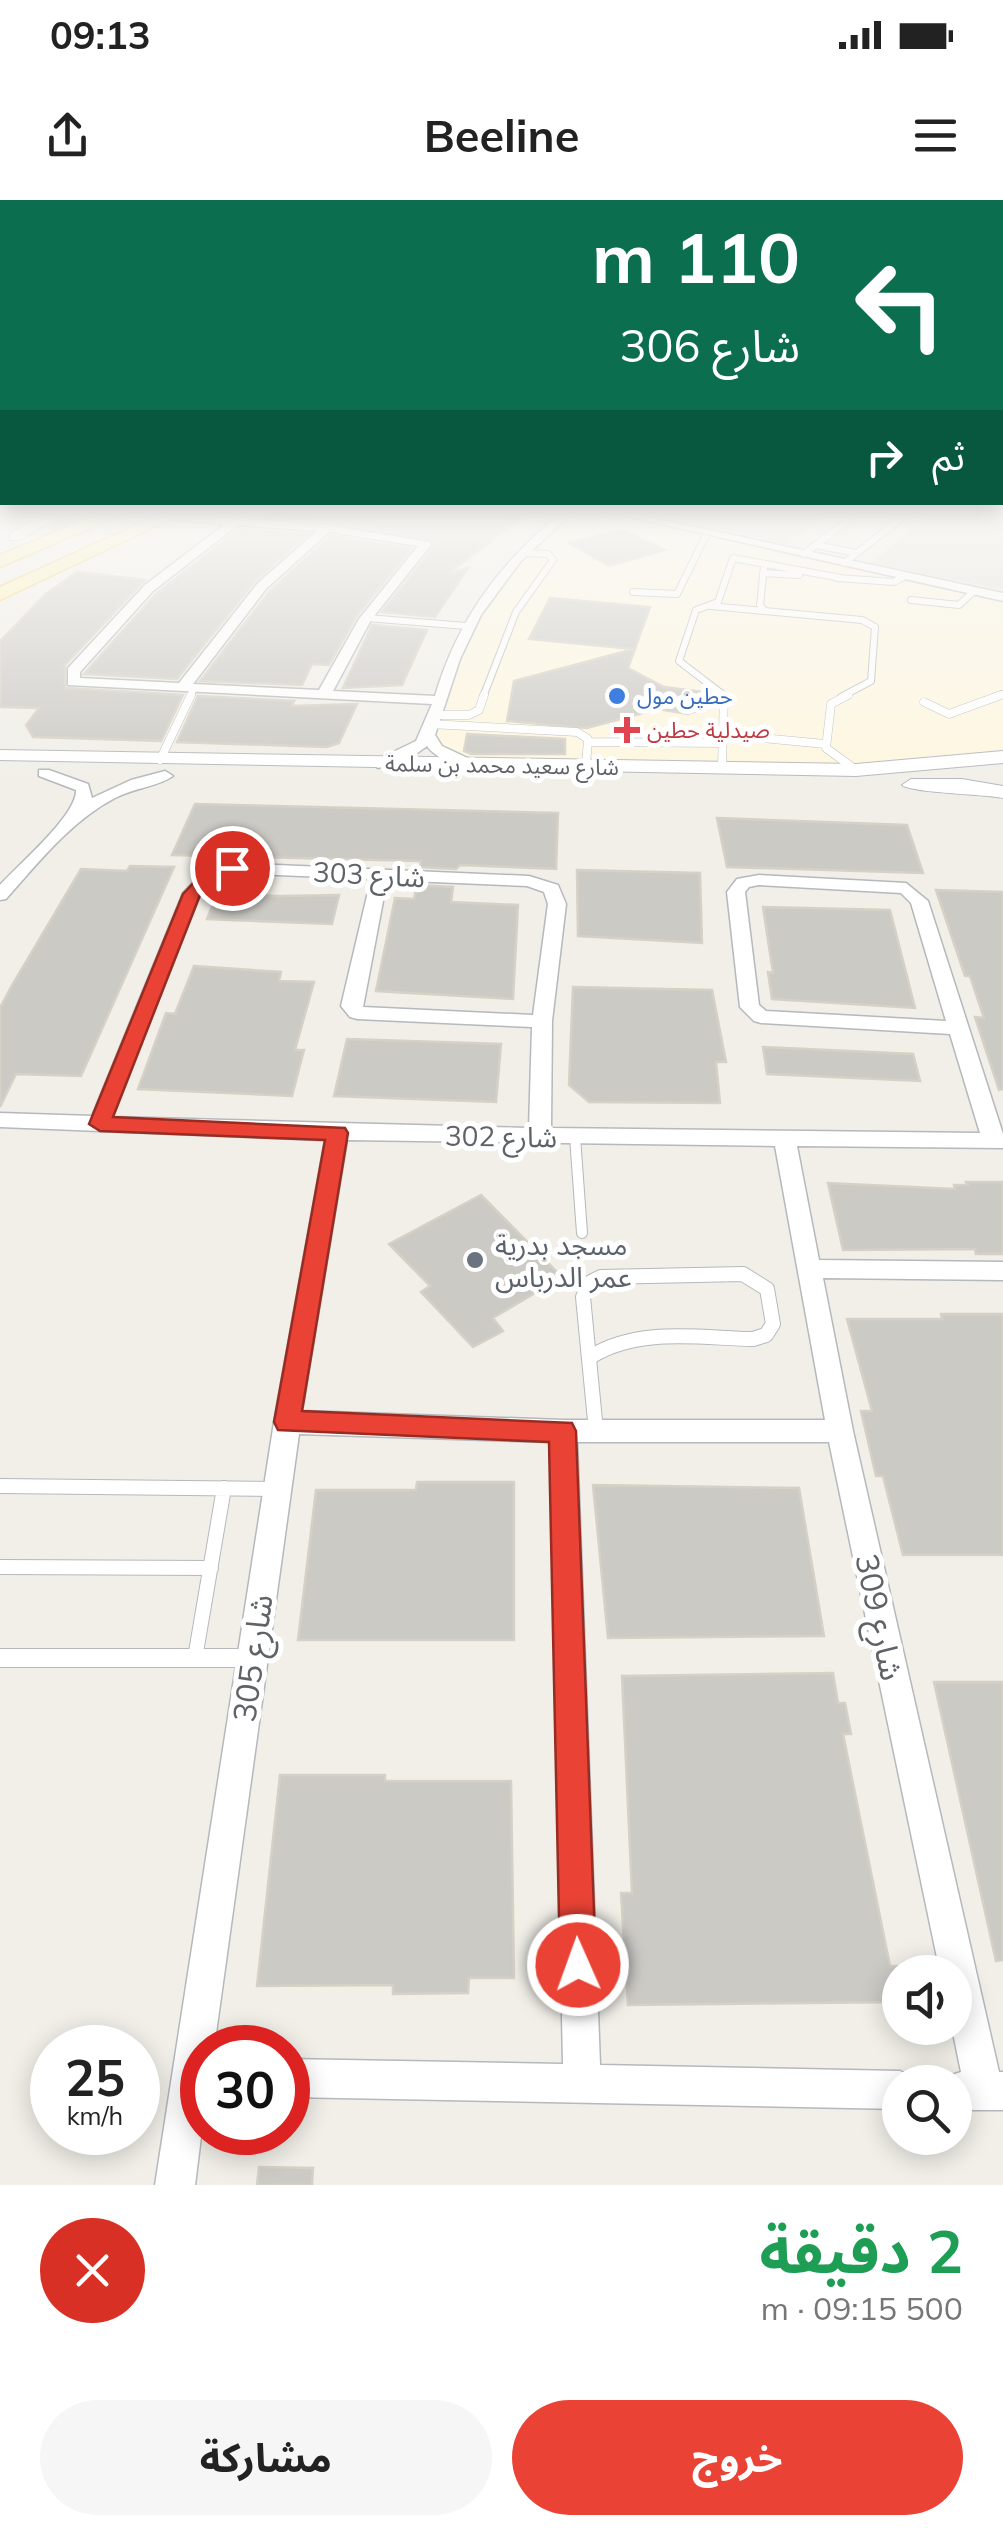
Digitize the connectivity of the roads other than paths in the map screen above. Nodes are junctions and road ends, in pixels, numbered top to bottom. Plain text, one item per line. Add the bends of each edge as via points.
1 (136, 603) edge
2 (250, 603) edge
3 (379, 603) edge
4 (481, 603) edge
5 (519, 603) edge
6 (714, 603) edge
7 (762, 603) edge
8 (917, 603) edge
9 (941, 603) edge
10 (711, 606) junction
11 (764, 610) junction
12 (367, 618) junction
13 (466, 626) junction
14 (188, 689) junction
15 (324, 694) junction
16 (1003, 694) edge
17 (924, 702) dead end
18 (432, 718) junction
19 (721, 738) junction
20 (589, 742) junction
21 (826, 744) junction
22 (0, 755) edge
23 (1003, 757) edge
24 (378, 763) junction
25 (469, 764) junction
26 (586, 765) junction
27 (163, 768) junction
28 (722, 768) junction
29 (0, 772) edge
30 (44, 773) junction
31 (858, 778) junction
32 (1003, 792) edge
33 (77, 813) junction
34 (380, 875) junction
35 (0, 894) edge
36 (542, 1021) junction
37 (956, 1028) junction
38 (0, 1120) edge
39 (100, 1124) junction
40 (337, 1133) junction
41 (540, 1137) junction
42 (575, 1137) junction
43 (784, 1140) junction
44 (998, 1141) edge
45 (582, 1233) dead end
46 (810, 1269) junction
47 (1003, 1271) edge
48 (592, 1356) junction
49 (287, 1422) junction
50 (562, 1431) junction
51 (596, 1431) junction
52 (840, 1432) junction
53 (0, 1486) edge
54 (224, 1488) junction
55 (277, 1489) junction
56 (0, 1567) edge
57 (211, 1568) junction
58 (0, 1658) edge
59 (195, 1658) junction
60 (252, 1658) junction
61 (204, 2025) edge
62 (310, 2078) edge
63 (582, 2084) junction
64 (882, 2090) edge
65 (980, 2091) edge
66 (181, 2155) edge
67 (175, 2185) edge

1 - 14 street via 73,671 73,682
2 - 14 street
3 - 12 street
4 - 13 street
5 - 18 lane via 500,639 480,710
6 - 10 lane
7 - 11 lane
8 - 9 lane
10 - 11 lane
10 - 19 lane via 696,610 680,661 726,696
11 - 21 lane via 875,627 871,681 832,700
12 - 13 lane
12 - 15 street
13 - 18 street
14 - 15 street
14 - 27 lane
15 - 18 street
16 - 17 lane via 949,714
18 - 20 lane via 571,731
18 - 24 street via 411,752
18 - 25 street via 442,754
19 - 20 lane
19 - 21 lane
19 - 28 lane
20 - 26 lane
21 - 31 lane
22 - 27 street, شارع سعيد محمد بن سلمة
23 - 31 street, شارع سعيد محمد بن سلمة
24 - 25 street, شارع سعيد محمد بن سلمة
24 - 27 street, شارع سعيد محمد بن سلمة
25 - 26 street, شارع سعيد محمد بن سلمة
26 - 28 street, شارع سعيد محمد بن سلمة
27 - 30 street, شارع سعيد محمد بن سلمة
27 - 31 street, شارع سعيد محمد بن سلمة
27 - 33 street
28 - 31 street, شارع سعيد محمد بن سلمة
29 - 30 street, شارع سعيد محمد بن سلمة
30 - 33 street via 83,787
31 - 32 street, شارع سعيد محمد بن سلمة
33 - 35 street
34 - 36 street, شارع 303 via 529,881 552,889 557,904
34 - 36 street via 351,1006 357,1014
34 - 39 street, شارع 303 via 260,868 211,874 192,894
36 - 41 street, شارع 303
37 - 37 street via 920,902 906,888 759,880 736,892 750,1007 761,1017
37 - 44 street
38 - 39 street, شارع 302
39 - 40 street, شارع 302
40 - 41 street, شارع 302
40 - 49 street, شارع 305
41 - 42 street, شارع 302
42 - 43 street, شارع 302
42 - 45 lane
43 - 44 street, شارع 302
43 - 46 street, شارع 309
46 - 47 street
46 - 52 street, شارع 309
48 - 48 lane via 626,1339 766,1335 773,1324 767,1289 743,1274 601,1277 583,1298
48 - 51 lane
49 - 50 street
49 - 55 street, شارع 305
50 - 51 street
50 - 63 street
51 - 52 street
52 - 65 street, شارع 309
53 - 54 lane
54 - 55 lane
54 - 57 lane
55 - 60 street, شارع 305
56 - 57 lane
57 - 59 lane
58 - 59 lane
59 - 60 lane
60 - 61 street, شارع 305
62 - 63 street
63 - 64 street
66 - 67 street, شارع 305

